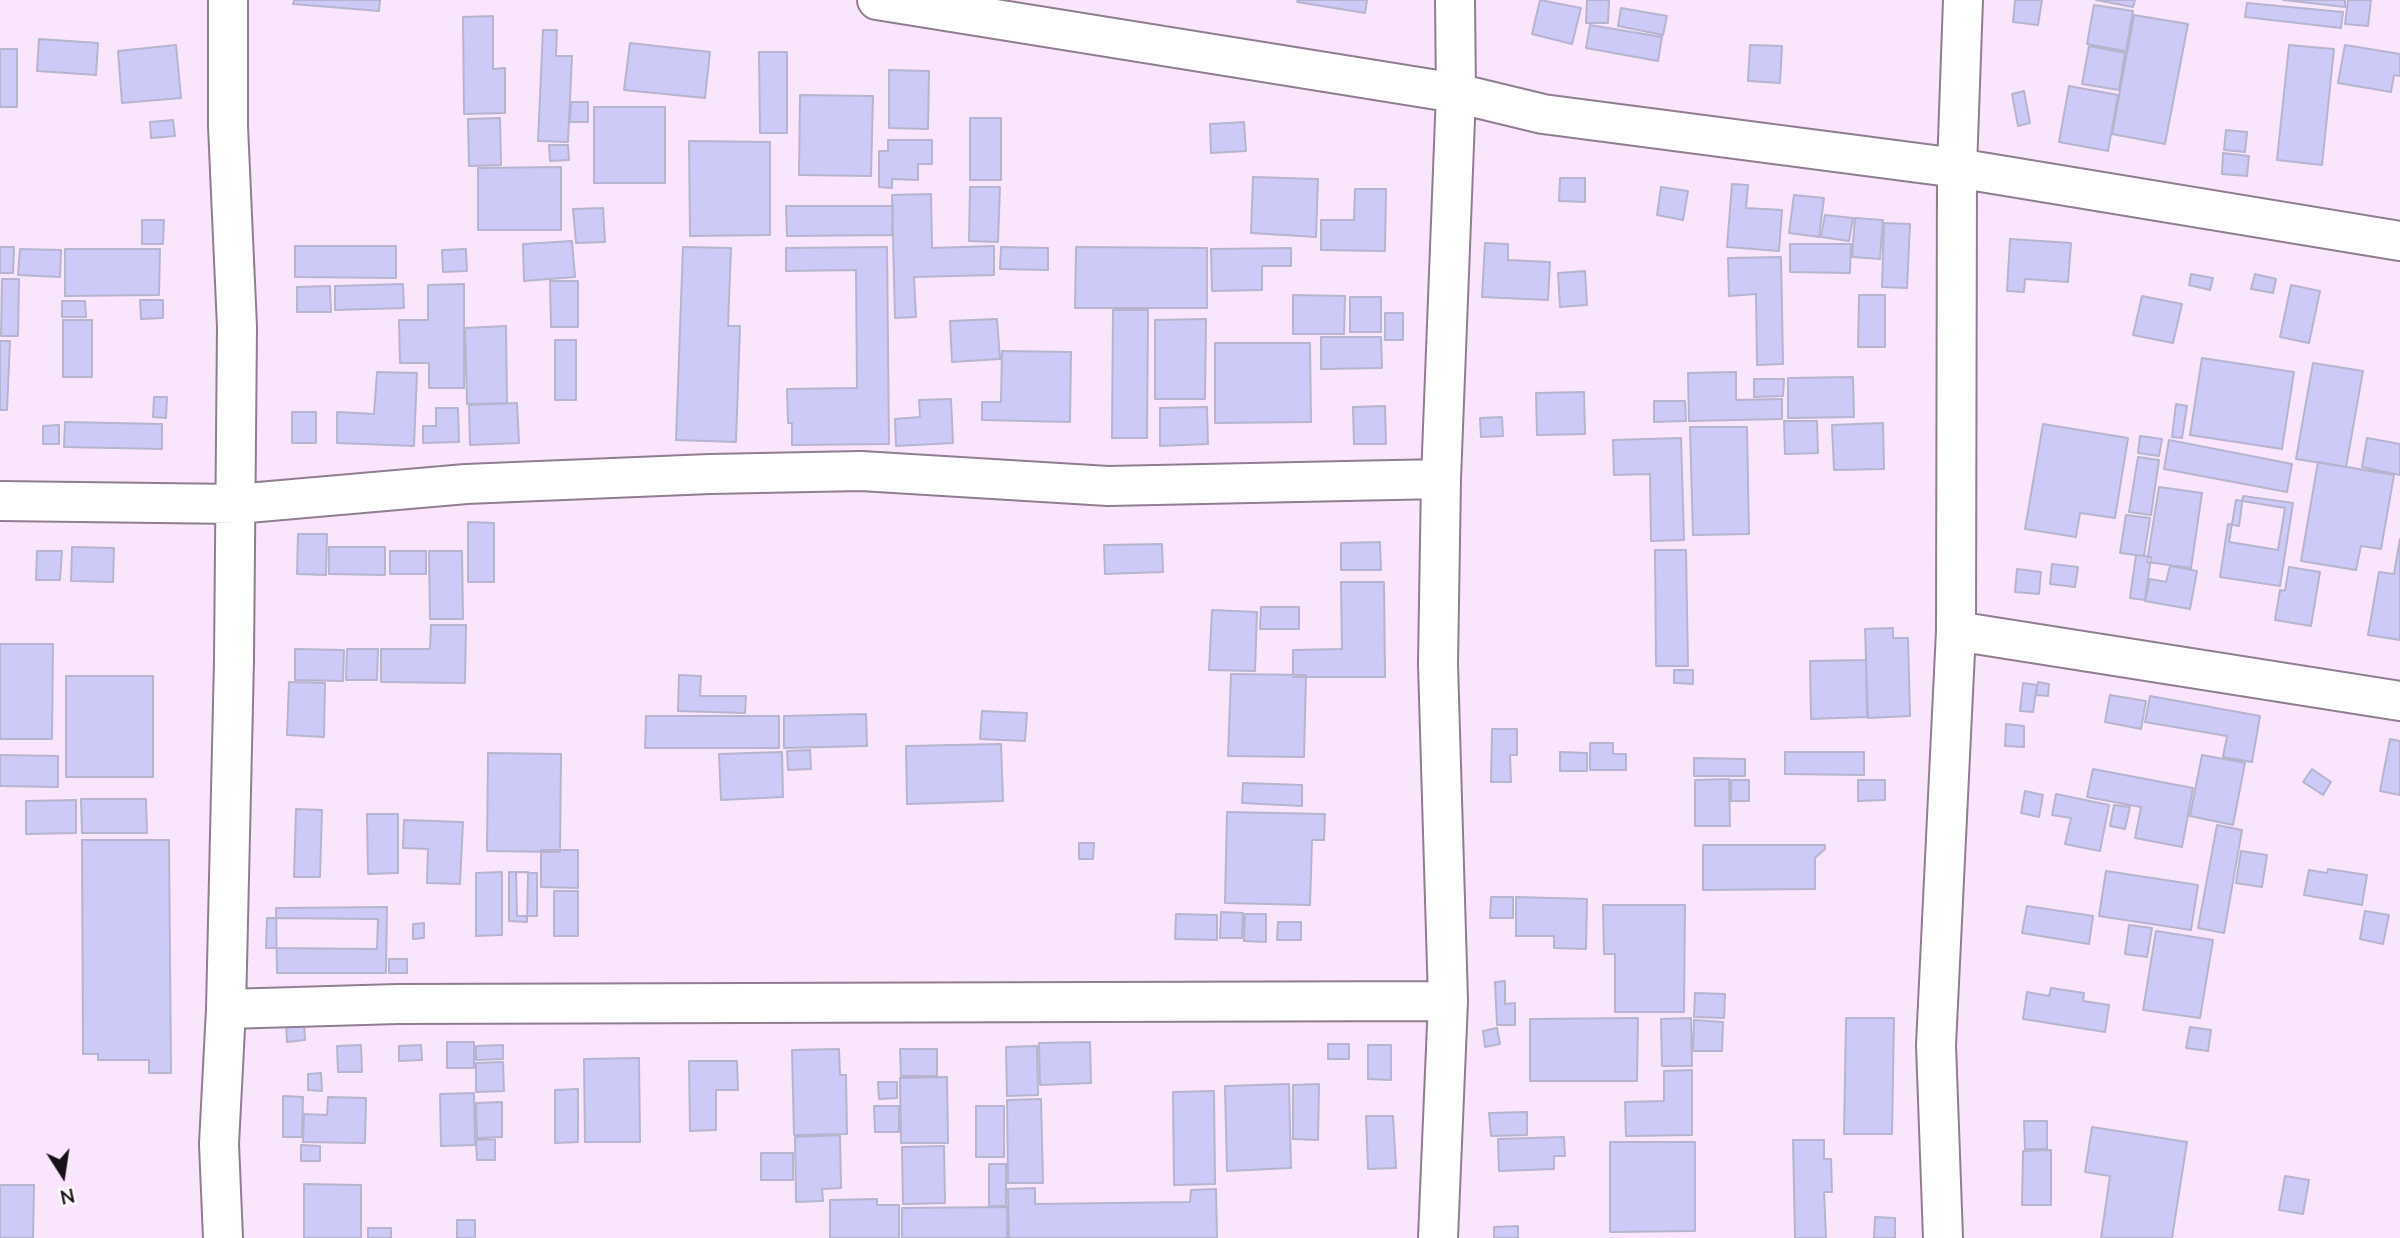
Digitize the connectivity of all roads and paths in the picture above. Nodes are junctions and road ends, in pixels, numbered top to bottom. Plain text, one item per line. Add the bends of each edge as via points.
1 (228, 0) edge
2 (877, 0) edge
3 (1455, 0) edge
4 (1963, 0) edge
5 (1456, 93) junction
6 (1957, 168) junction
7 (2400, 241) edge
8 (1441, 479) junction
9 (0, 501) edge
10 (236, 504) junction
11 (1956, 631) junction
12 (2400, 701) edge
13 (1448, 1001) junction
14 (226, 1009) junction
15 (223, 1238) edge
16 (1438, 1238) edge
17 (1943, 1238) edge

1 - 10 street via 237,327
2 - 5 street
3 - 5 street
4 - 6 street
5 - 6 street via 1543,114
5 - 8 street
6 - 7 street
6 - 11 street
8 - 10 street via 1108,486 861,471 466,484
8 - 13 street via 1438,664
9 - 10 street
10 - 14 street
11 - 12 street
11 - 17 street via 1936,1045
13 - 14 street via 398,1004
13 - 16 street
14 - 15 street via 219,1144

